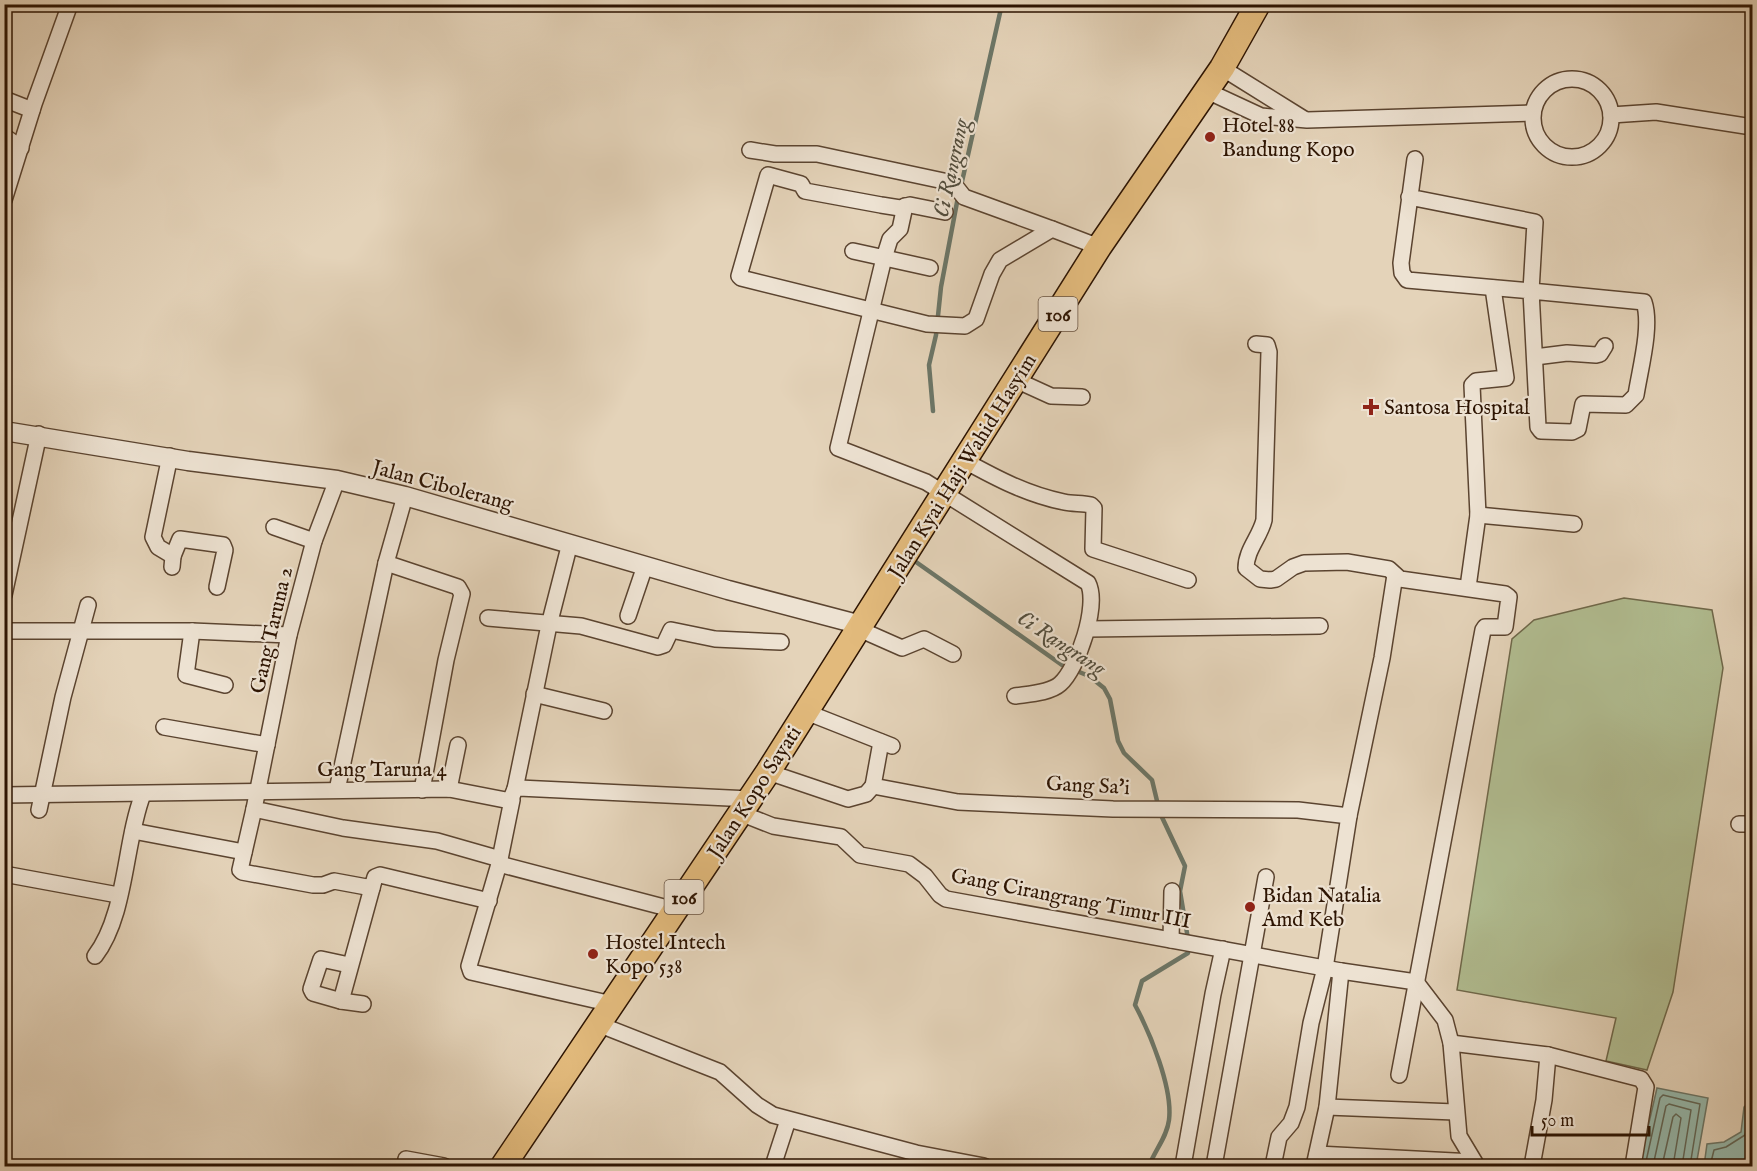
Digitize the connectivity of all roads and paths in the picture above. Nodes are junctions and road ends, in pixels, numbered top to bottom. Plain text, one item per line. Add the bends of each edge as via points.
1 (70, 4) edge
2 (1258, 4) edge
3 (1221, 68) junction
4 (1205, 90) junction
5 (4, 99) edge
6 (32, 110) junction
7 (1533, 112) junction
8 (1611, 115) junction
9 (1307, 120) junction
10 (1752, 127) edge
11 (4, 136) edge
12 (21, 148) junction
13 (750, 150) dead end
14 (1415, 159) dead end
15 (1409, 197) junction
16 (4, 200) edge
17 (905, 206) junction
18 (945, 212) dead end
19 (1052, 229) junction
20 (1100, 247) junction
21 (853, 251) dead end
22 (884, 258) junction
23 (930, 268) dead end
24 (1493, 288) junction
25 (1531, 291) junction
26 (872, 309) junction
27 (1256, 344) dead end
28 (1605, 346) dead end
29 (1535, 357) junction
30 (1016, 380) junction
31 (1082, 397) dead end
32 (4, 431) edge
33 (39, 434) junction
34 (170, 456) junction
35 (964, 461) junction
36 (337, 480) junction
37 (943, 494) junction
38 (405, 496) junction
39 (1478, 515) junction
40 (1574, 524) dead end
41 (274, 527) dead end
42 (314, 541) junction
43 (570, 543) junction
44 (386, 563) junction
45 (645, 566) junction
46 (1395, 575) junction
47 (1188, 580) dead end
48 (1468, 586) junction
49 (217, 587) dead end
50 (4, 595) edge
51 (88, 605) dead end
52 (628, 615) dead end
53 (488, 618) dead end
54 (549, 625) junction
55 (1320, 626) dead end
56 (860, 627) junction
57 (1088, 629) junction
58 (4, 631) edge
59 (192, 631) junction
60 (80, 632) junction
61 (289, 635) junction
62 (781, 642) dead end
63 (953, 654) dead end
64 (225, 685) dead end
65 (534, 694) junction
66 (1015, 696) dead end
67 (604, 711) dead end
68 (806, 712) junction
69 (164, 727) dead end
70 (267, 745) junction
71 (458, 745) dead end
72 (768, 772) junction
73 (873, 786) junction
74 (449, 789) junction
75 (337, 790) junction
76 (422, 790) junction
77 (256, 791) junction
78 (143, 794) junction
79 (4, 795) edge
80 (514, 795) junction
81 (41, 802) junction
82 (745, 806) junction
83 (254, 808) junction
84 (1349, 816) junction
85 (133, 831) junction
86 (244, 852) junction
87 (500, 861) junction
88 (4, 874) edge
89 (1266, 877) dead end
90 (372, 888) junction
91 (1172, 891) dead end
92 (118, 895) junction
93 (489, 901) junction
94 (675, 910) junction
95 (1172, 940) junction
96 (1217, 947) junction
97 (1246, 951) junction
98 (95, 956) dead end
99 (349, 964) junction
100 (1325, 968) junction
101 (1341, 971) junction
102 (1416, 982) junction
103 (341, 1000) junction
104 (363, 1004) dead end
105 (612, 1004) junction
106 (598, 1024) junction
107 (1451, 1043) junction
108 (1548, 1055) junction
109 (1399, 1075) dead end
110 (1327, 1107) junction
111 (1455, 1112) junction
112 (788, 1120) junction
113 (406, 1159) dead end
114 (915, 1160) edge
115 (1315, 1160) edge
116 (1476, 1164) edge
117 (444, 1167) edge
118 (503, 1167) edge
119 (773, 1167) edge
120 (984, 1167) edge
121 (1183, 1167) edge
122 (1214, 1167) edge
123 (1273, 1167) edge
124 (1532, 1167) edge
125 (1633, 1167) edge

1 - 6 street
2 - 3 main road, Jalan Kyai Haji Wahid Hasyim / 106
3 - 4 main road, Jalan Kyai Haji Wahid Hasyim / 106
3 - 9 street
4 - 9 street via 1261,116
4 - 20 main road, Jalan Kyai Haji Wahid Hasyim / 106
5 - 6 street
6 - 12 street
7 - 8 street via 1539,97 1565,79 1581,80 1596,87 1606,99
7 - 8 street via 1539,139 1562,155 1576,156 1598,146 1606,137
7 - 9 street
8 - 10 street via 1656,112
11 - 12 street
12 - 16 street
13 - 19 street via 851,160 959,189 964,197
14 - 15 street
15 - 24 street via 1401,263 1407,280
15 - 25 street via 1535,222
17 - 18 street
17 - 22 street via 900,229 890,238
17 - 26 street via 842,199 805,191 802,184 770,175 765,178 740,277
19 - 20 street
19 - 26 street via 1000,260 972,324 927,324
20 - 30 main road, Jalan Kyai Haji Wahid Hasyim / 106
21 - 22 street
22 - 23 street
22 - 26 street
24 - 25 street
24 - 39 street via 1506,378 1476,381 1472,385
25 - 29 street
25 - 29 street via 1644,302 1647,310 1632,402 1584,404 1578,429 1572,432 1541,431 1538,427
26 - 37 street via 838,448 926,482
27 - 46 street via 1269,348 1265,489 1262,527 1246,568 1260,579 1270,580 1304,563 1324,561 1389,569
28 - 29 street via 1596,356 1567,353
30 - 31 street via 1051,396
30 - 35 main road, Jalan Kyai Haji Wahid Hasyim / 106
32 - 33 street, Jalan Cibolerang
33 - 34 street, Jalan Cibolerang
33 - 50 street
34 - 36 street, Jalan Cibolerang
34 - 49 street via 153,537 173,561 178,540 183,538 223,545
35 - 37 main road, Jalan Kyai Haji Wahid Hasyim / 106
35 - 47 street via 1006,484 1065,502 1092,505 1092,549
36 - 38 street, Jalan Cibolerang
36 - 42 street, Gang Taruna 2
37 - 56 main road, Jalan Kyai Haji Wahid Hasyim / 106
37 - 57 street via 1088,583
38 - 43 street, Jalan Cibolerang
38 - 44 street
39 - 40 street
39 - 48 street
41 - 42 street
42 - 61 street, Gang Taruna 2
43 - 45 street, Jalan Cibolerang
43 - 54 street
44 - 75 street
44 - 76 street via 458,587 462,594
45 - 52 street
45 - 56 street, Jalan Cibolerang
46 - 48 street via 1400,579
46 - 84 street
48 - 102 street via 1505,594 1509,600 1505,627 1483,630
51 - 60 street
53 - 54 street
54 - 62 street via 581,626 658,647 664,645 671,630 715,639
54 - 65 street
55 - 57 street
56 - 63 street via 897,647 907,648 924,639
56 - 68 main road, Jalan Kopo Sayati / 106
57 - 66 street via 1066,677 1052,688
58 - 60 street
59 - 60 street
59 - 61 street
59 - 64 street via 186,675
60 - 81 street
61 - 70 street, Gang Taruna 2
65 - 67 street
65 - 80 street
68 - 72 main road, Jalan Kopo Sayati / 106
68 - 73 street via 886,744
69 - 70 street
70 - 77 street, Gang Taruna 2
71 - 74 street
72 - 73 street via 848,799 866,794
72 - 82 main road, Jalan Kopo Sayati / 106
73 - 84 street, Gang Sa'i via 958,802 1113,809 1298,810
74 - 76 street, Gang Taruna 4
74 - 80 street, Gang Taruna 4
75 - 76 street, Gang Taruna 4
75 - 77 street, Gang Taruna 4
77 - 78 street, Gang Taruna 4
77 - 83 street, Gang Taruna 2
78 - 81 street, Gang Taruna 4
78 - 85 street
79 - 81 street, Gang Taruna 4
80 - 82 street, Gang Taruna 4
80 - 87 street
82 - 94 main road, Jalan Kopo Sayati / 106
82 - 95 street, Gang Cirangrang Timur III via 773,826 841,837 860,855 909,864 946,899
83 - 86 street, Gang Taruna 2
83 - 87 street via 343,828 437,841
84 - 100 street
85 - 86 street
85 - 92 street
86 - 90 street via 242,872 313,885 334,881
87 - 93 street
87 - 94 street
88 - 92 street
89 - 97 street
90 - 93 street via 375,877 381,874
90 - 99 street
91 - 95 street
92 - 98 street via 103,945
93 - 105 street via 469,966 471,972
94 - 105 main road, Jalan Kopo Sayati / 106
95 - 96 street, Gang Cirangrang Timur III
96 - 97 street, Gang Cirangrang Timur III
96 - 121 street via 1213,994
97 - 100 street, Gang Cirangrang Timur III
97 - 122 street
99 - 103 street
99 - 103 street via 321,959 311,989 313,993
100 - 101 street, Gang Cirangrang Timur III
100 - 123 street via 1316,995 1297,1107 1291,1123 1279,1137
101 - 102 street, Gang Cirangrang Timur III
101 - 110 street
102 - 107 street via 1445,1020
102 - 109 street
103 - 104 street
105 - 106 main road, Jalan Kopo Sayati / 106
106 - 112 street via 720,1072 757,1105
106 - 118 main road, Jalan Kopo Sayati / 106
107 - 108 street
107 - 111 street
108 - 124 street
108 - 125 street via 1645,1083
110 - 111 street
110 - 115 street
111 - 116 street via 1459,1136
112 - 114 street
112 - 119 street
113 - 117 street
114 - 120 street
115 - 116 street

